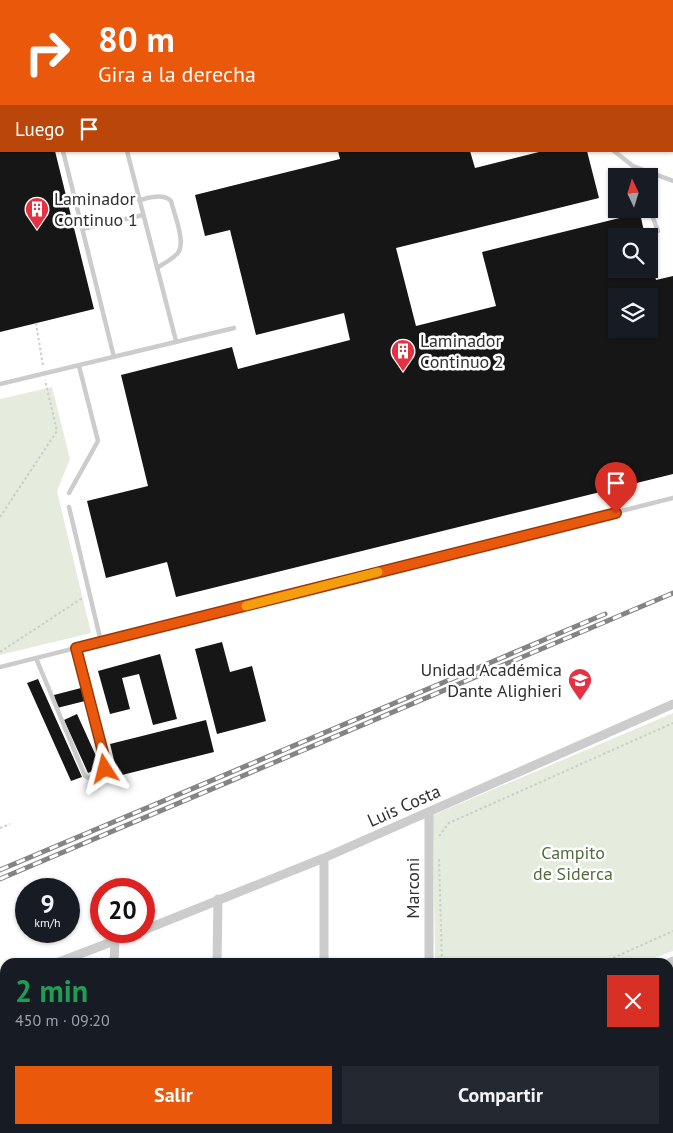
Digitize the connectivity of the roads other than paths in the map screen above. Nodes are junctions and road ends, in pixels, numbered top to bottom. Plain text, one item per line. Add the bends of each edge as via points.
1 (63, 152) edge
2 (127, 152) edge
3 (615, 152) edge
4 (633, 166) joint
5 (673, 181) edge
6 (139, 200) junction
7 (143, 215) junction
8 (82, 229) junction
9 (157, 268) junction
10 (234, 328) dead end
11 (176, 342) junction
12 (114, 357) junction
13 (79, 366) junction
14 (0, 384) edge
15 (69, 493) dead end
16 (673, 498) edge
17 (69, 508) dead end
18 (101, 642) junction
19 (76, 648) junction
20 (36, 658) junction
21 (0, 667) edge
22 (673, 704) edge
23 (429, 813) junction
24 (324, 858) junction
25 (218, 900) junction
26 (155, 926) edge
27 (111, 943) edge
28 (114, 943) edge
29 (70, 958) edge
30 (114, 958) edge
31 (217, 958) edge
32 (324, 958) edge
33 (429, 958) edge

1 - 8 lane
2 - 6 lane
3 - 4 lane
4 - 5 lane
6 - 7 lane
6 - 9 lane via 160,197 171,201 181,247 177,254
7 - 8 lane
7 - 9 lane
8 - 12 lane
9 - 11 lane
10 - 11 lane
11 - 12 lane
12 - 13 lane
13 - 14 lane
13 - 15 lane via 98,441
16 - 18 lane
17 - 18 lane
18 - 19 lane
19 - 20 lane
19 - 20 lane via 105,760 105,769 95,778 85,776
20 - 21 lane
22 - 23 street, Luis Costa
23 - 24 street, Luis Costa
23 - 33 street, Marconi
24 - 25 street, Luis Costa
24 - 32 street
25 - 26 street, Luis Costa
25 - 31 street
27 - 29 street, Luis Costa
28 - 30 street

